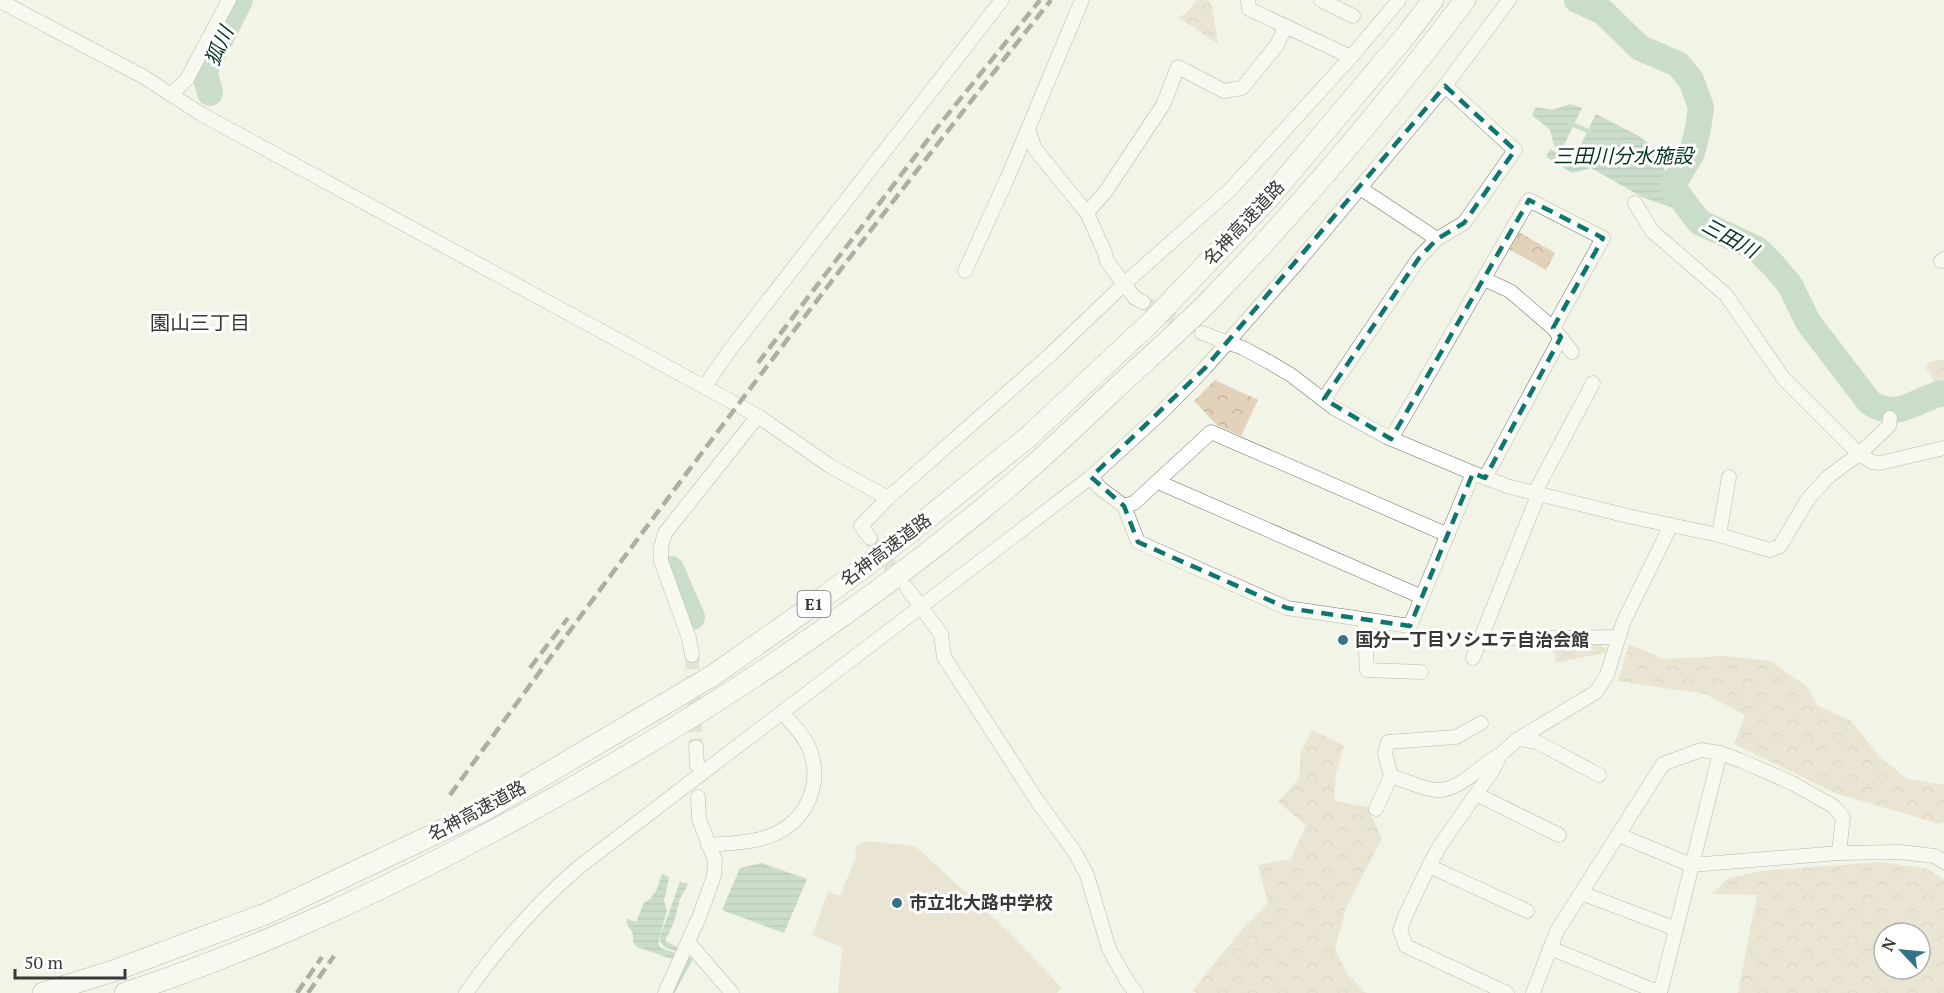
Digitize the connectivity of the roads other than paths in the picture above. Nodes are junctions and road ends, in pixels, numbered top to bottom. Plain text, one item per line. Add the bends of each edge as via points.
1 (229, 0) edge
2 (1002, 0) edge
3 (1082, 0) edge
4 (1248, 0) edge
5 (1321, 0) edge
6 (1400, 0) edge
7 (1433, 0) edge
8 (1466, 0) edge
9 (1509, 0) edge
10 (0, 1) edge
11 (1353, 16) dead end
12 (1286, 26) junction
13 (1352, 57) junction
14 (1445, 86) junction
15 (171, 95) junction
16 (1028, 129) junction
17 (1360, 188) junction
18 (1635, 203) dead end
19 (1087, 213) junction
20 (1437, 239) junction
21 (965, 271) dead end
22 (1484, 279) junction
23 (1124, 284) junction
24 (1143, 302) tunnel mouth
25 (1202, 333) tunnel mouth
26 (1557, 333) junction
27 (1227, 342) junction
28 (1572, 352) dead end
29 (1593, 383) dead end
30 (705, 386) junction
31 (1324, 399) junction
32 (758, 416) junction
33 (1890, 418) dead end
34 (1391, 439) junction
35 (1944, 448) edge
36 (1859, 454) junction
37 (1479, 476) junction
38 (1091, 477) junction
39 (1730, 477) dead end
40 (1158, 482) junction
41 (1537, 493) junction
42 (888, 498) junction
43 (1124, 506) junction
44 (1671, 525) junction
45 (1719, 534) junction
46 (1448, 535) junction
47 (870, 538) tunnel mouth
48 (907, 588) tunnel mouth
49 (1422, 597) junction
50 (921, 608) junction
51 (1364, 620) junction
52 (1619, 637) junction
53 (1480, 639) junction
54 (692, 655) tunnel mouth
55 (1473, 658) dead end
56 (1421, 672) dead end
57 (782, 712) junction
58 (1481, 723) dead end
59 (1518, 738) junction
60 (696, 747) tunnel mouth
61 (1720, 753) junction
62 (1500, 755) junction
63 (697, 765) dead end
64 (1599, 775) dead end
65 (1391, 776) junction
66 (1476, 794) junction
67 (698, 797) dead end
68 (1376, 810) dead end
69 (1559, 835) dead end
70 (1619, 835) junction
71 (708, 845) junction
72 (1839, 853) junction
73 (1944, 862) edge
74 (1691, 865) junction
75 (1430, 866) junction
76 (1581, 893) junction
77 (1527, 911) dead end
78 (1676, 928) junction
79 (688, 942) junction
80 (1551, 948) junction
81 (43, 993) edge
82 (125, 993) edge
83 (466, 993) edge
84 (665, 993) edge
85 (732, 993) edge
86 (1136, 993) edge
87 (1507, 993) edge
88 (1533, 993) edge
89 (1660, 993) edge

1 - 15 street via 187,79
2 - 30 street
3 - 16 street
4 - 12 street via 1250,9
5 - 11 street
6 - 13 street
7 - 81 highway, 名神高速道路 / E1 via 1269,198 1152,321 1028,437 805,611 712,676 487,809 268,913
8 - 82 highway, 名神高速道路 / E1 via 1296,209 1210,300 988,504 880,589 732,692 608,769 489,834 278,936
9 - 14 street
10 - 15 street
12 - 13 street
12 - 19 street via 1277,45 1242,88 1224,91 1178,67 1163,105
13 - 23 street via 1230,190
14 - 17 street
14 - 20 street via 1515,150 1464,223
15 - 30 street
16 - 19 street via 1035,149
16 - 21 street
17 - 20 street
17 - 27 street
18 - 36 street via 1652,231 1726,295 1784,379
19 - 23 street via 1107,261
20 - 31 street via 1419,258
22 - 26 street via 1510,291
22 - 26 street via 1530,200 1603,238
22 - 34 street
23 - 24 street
23 - 42 street
25 - 27 street
26 - 28 street
26 - 37 street
27 - 31 street via 1269,363
27 - 38 street via 1163,411
29 - 41 street
30 - 32 street
31 - 34 street
32 - 42 street via 830,466
32 - 54 street via 665,533 661,547 661,561
33 - 36 street via 1889,426
34 - 37 street
35 - 36 street via 1880,463
36 - 45 street via 1828,477 1808,499 1780,546 1770,550
37 - 41 street
37 - 46 street
38 - 43 street
38 - 50 street
39 - 45 street
40 - 43 street via 1134,503
40 - 46 street via 1211,432
40 - 49 street
41 - 44 street
41 - 53 street
42 - 47 street via 861,526
43 - 51 street via 1138,542 1287,608
44 - 45 street
44 - 52 street
46 - 49 street
48 - 50 street
49 - 51 street via 1410,626
50 - 57 street
50 - 86 street via 941,634 944,657 1087,875 1109,949
51 - 56 street via 1367,670
52 - 53 street
52 - 59 street via 1608,675 1596,692
53 - 55 street
57 - 71 street via 810,749 813,790 804,811 776,834
57 - 83 street via 562,882 513,933
58 - 65 street via 1456,737 1389,742 1385,753
59 - 62 street
59 - 64 street via 1537,742
60 - 63 street
61 - 70 street via 1701,750 1663,764
61 - 72 street via 1792,783 1833,806 1843,817
61 - 74 street
62 - 65 street via 1443,790
62 - 66 street
65 - 68 street
66 - 69 street
66 - 75 street
67 - 71 street via 699,819
70 - 74 street
70 - 76 street
71 - 79 street via 715,860 714,876
72 - 73 street via 1900,852 1935,856
72 - 74 street
74 - 78 street
75 - 77 street
75 - 87 street via 1400,930 1406,946
76 - 78 street
76 - 80 street
78 - 89 street
79 - 84 street
79 - 85 street
80 - 88 street
80 - 89 street

